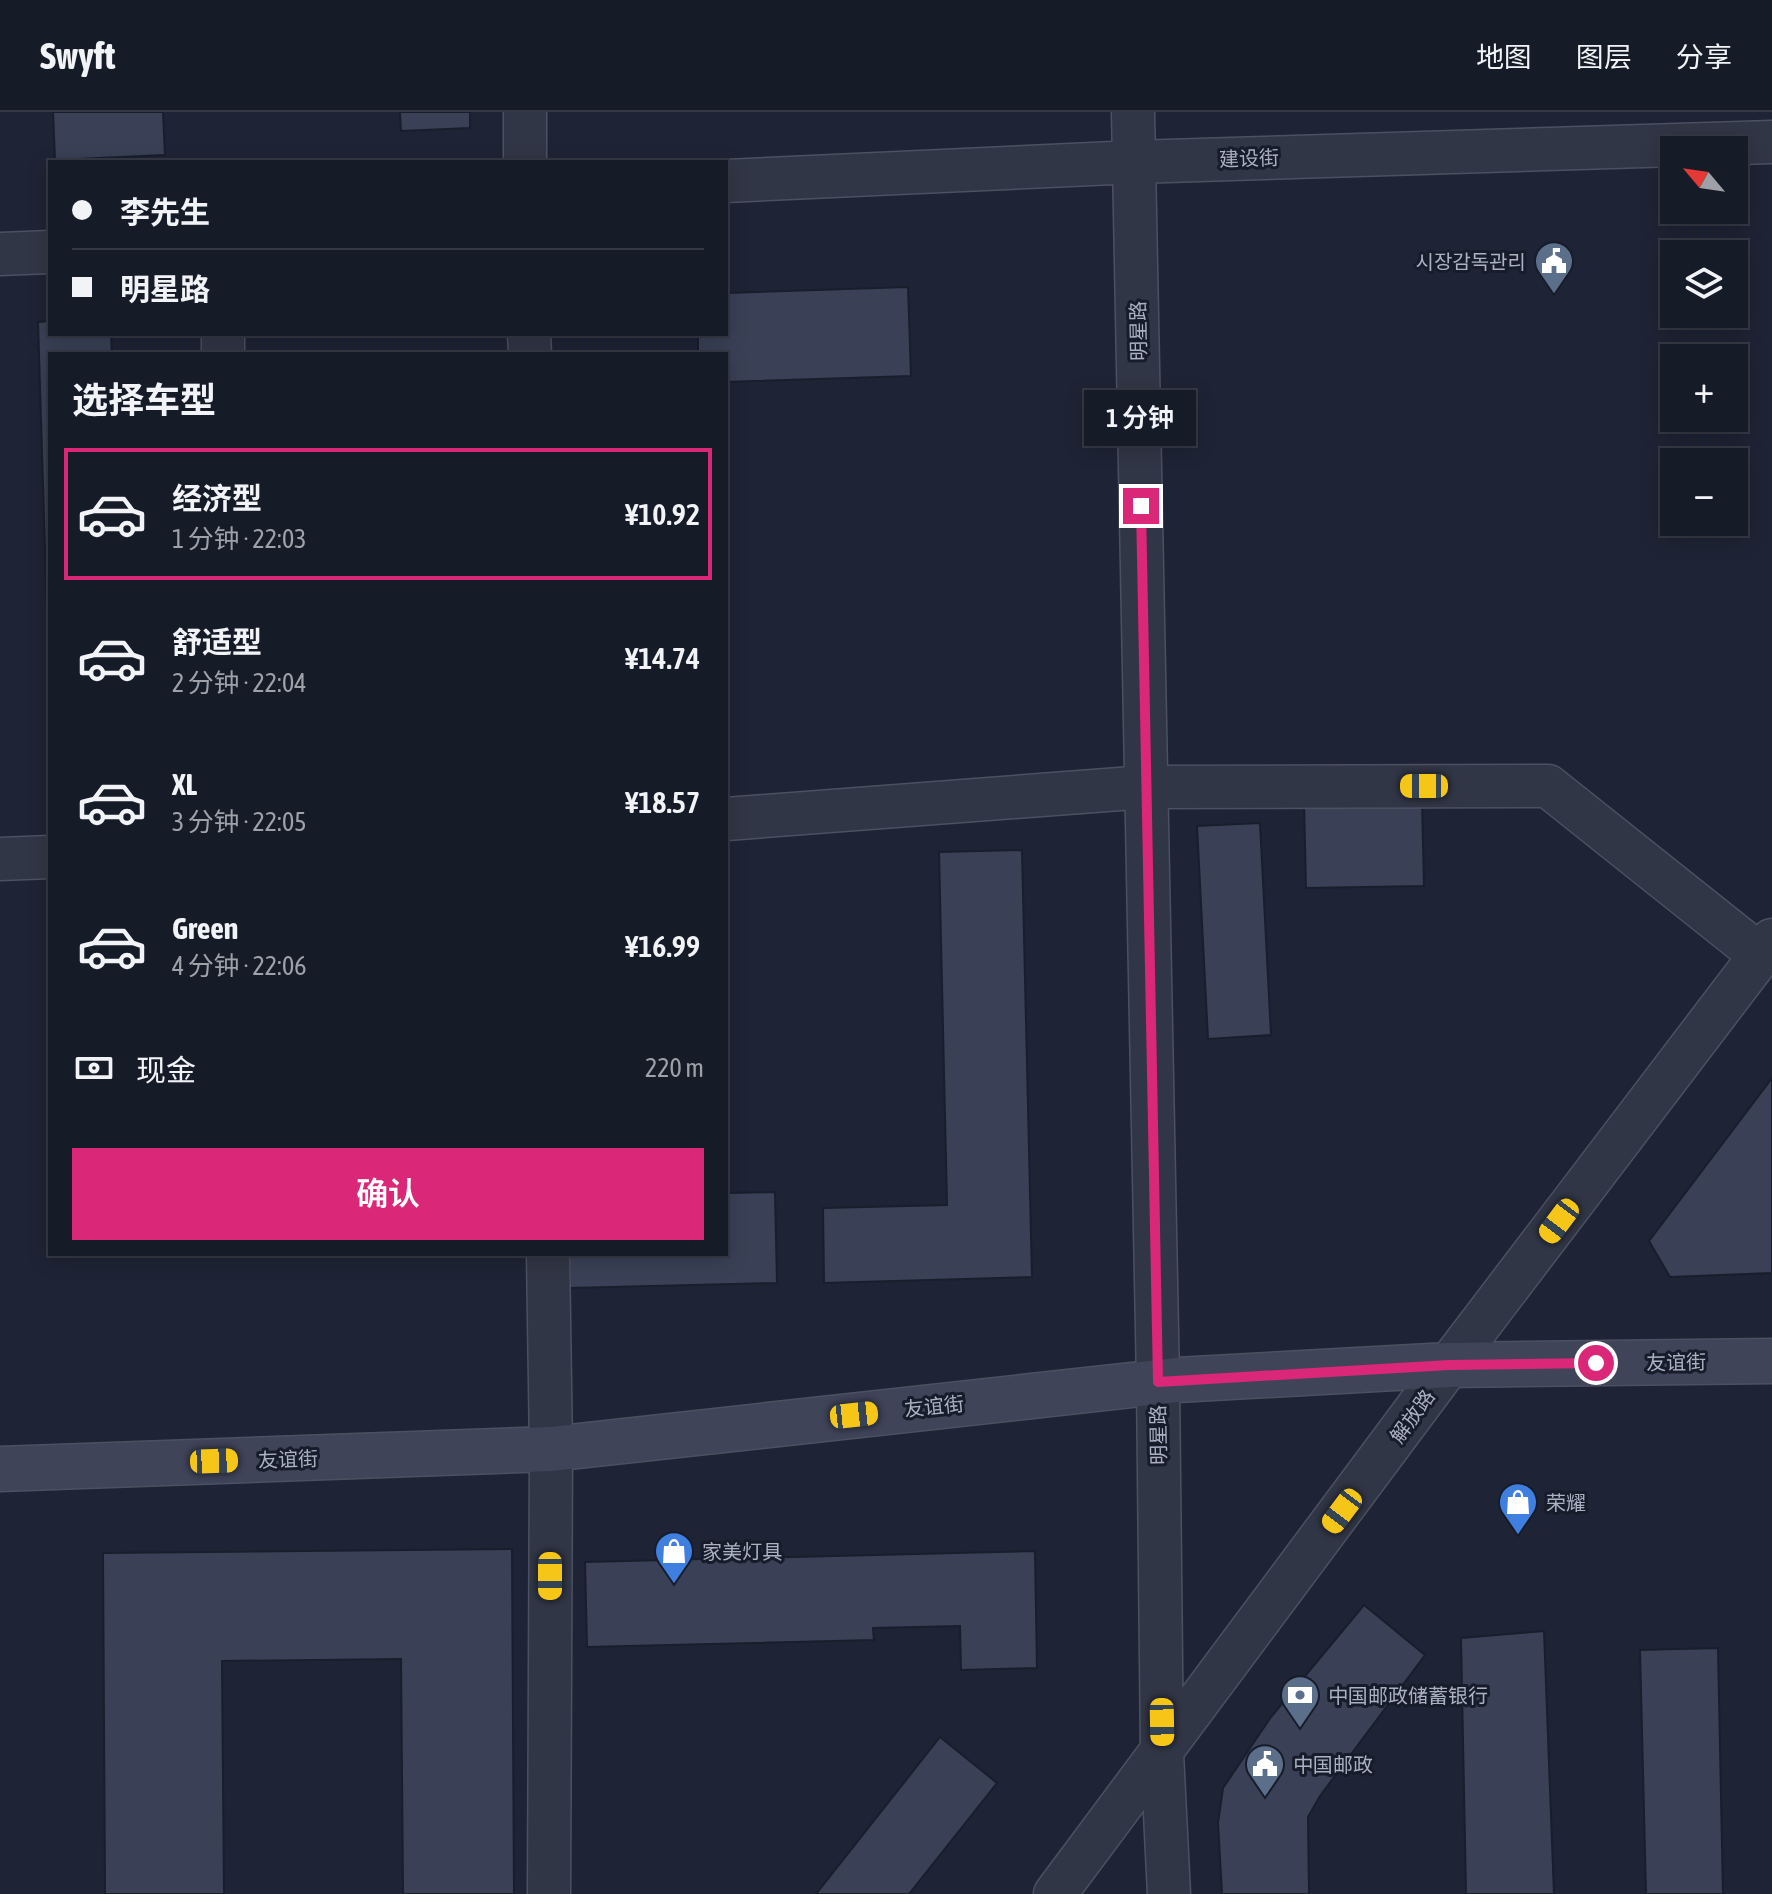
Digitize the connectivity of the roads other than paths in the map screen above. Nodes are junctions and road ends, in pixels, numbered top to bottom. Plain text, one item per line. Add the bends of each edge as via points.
1 (525, 112) edge
2 (1133, 112) edge
3 (1772, 142) edge
4 (525, 160) edge
5 (1135, 162) junction
6 (728, 181) edge
7 (48, 252) edge
8 (0, 254) edge
9 (1146, 787) junction
10 (728, 819) edge
11 (48, 857) edge
12 (0, 859) edge
13 (1766, 948) edge
14 (548, 1256) edge
15 (1772, 1361) edge
16 (1449, 1365) junction
17 (1158, 1382) junction
18 (551, 1449) junction
19 (0, 1469) edge
20 (1162, 1753) junction
21 (549, 1894) edge
22 (1055, 1894) edge
23 (1169, 1894) edge

1 - 4 street
2 - 5 street, 明星路
3 - 5 street, 建设街
5 - 6 street, 建设街
5 - 9 street, 明星路
7 - 8 street
9 - 10 street
9 - 13 street via 1548,786
9 - 17 street, 明星路
11 - 12 street
13 - 16 street, 解放路
14 - 18 street
15 - 16 street, 友谊街
16 - 17 street, 友谊街
16 - 20 street, 解放路
17 - 18 street, 友谊街
17 - 20 street, 明星路
18 - 19 street, 友谊街
18 - 21 street
20 - 22 street, 解放路
20 - 23 street, 明星路

